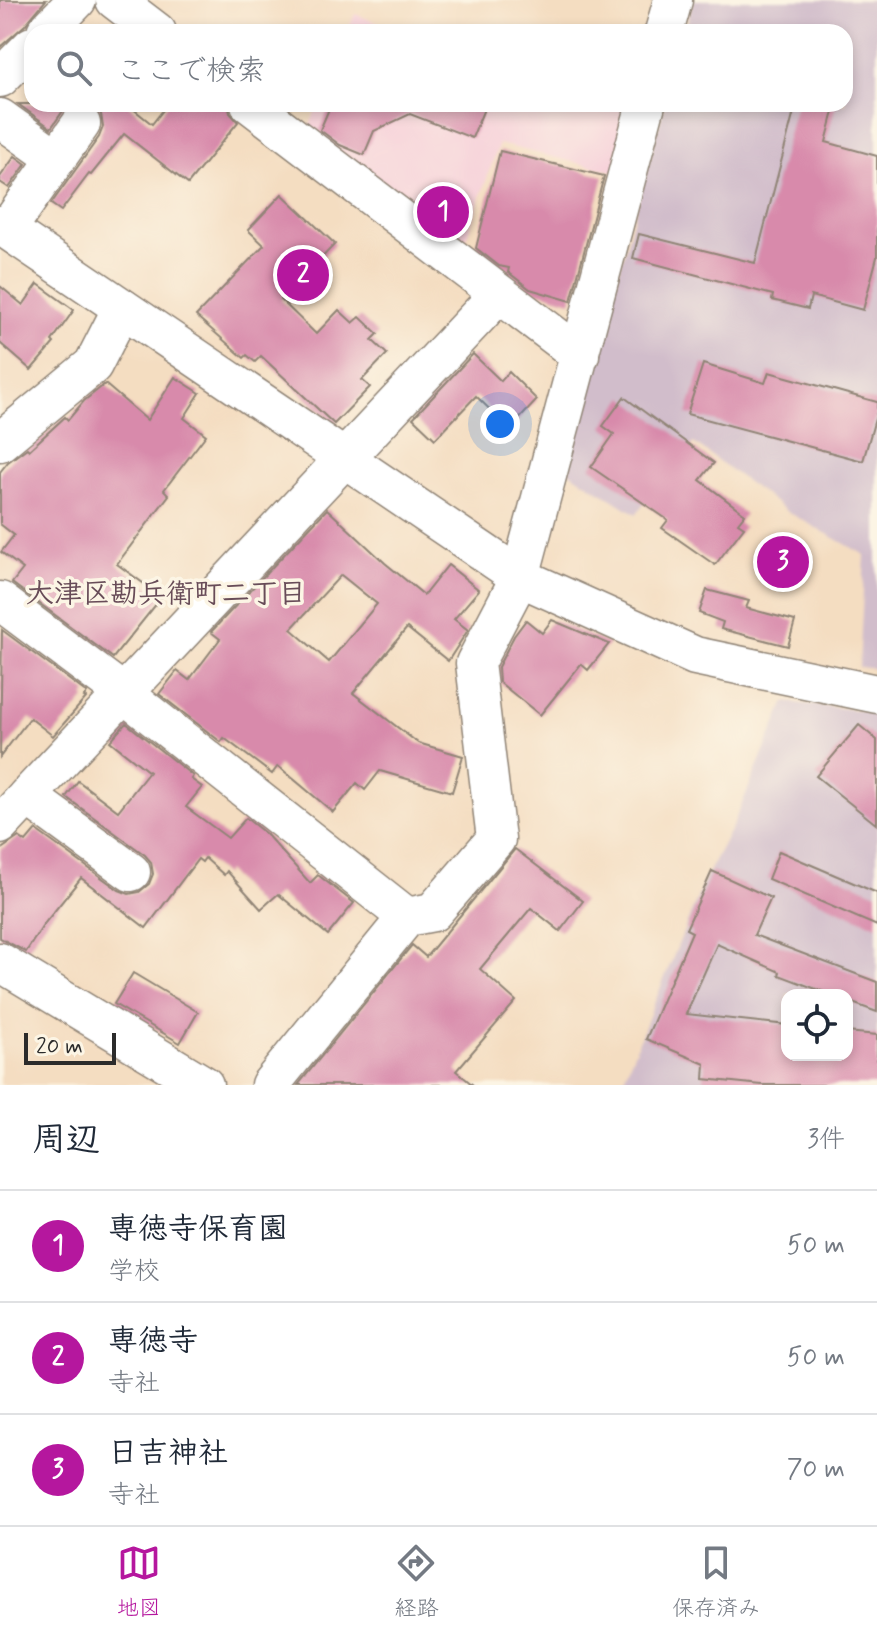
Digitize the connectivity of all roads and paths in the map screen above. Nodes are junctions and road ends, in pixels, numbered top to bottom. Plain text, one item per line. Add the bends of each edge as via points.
1 (77, 0) edge
2 (115, 0) edge
3 (673, 0) edge
4 (54, 24) edge
5 (146, 24) edge
6 (666, 24) edge
7 (24, 54) edge
8 (0, 78) edge
9 (260, 112) edge
10 (644, 112) edge
11 (0, 118) edge
12 (81, 124) dead end
13 (56, 158) junction
14 (4, 227) edge
15 (498, 295) junction
16 (122, 308) junction
17 (580, 355) junction
18 (0, 442) edge
19 (342, 459) junction
20 (520, 577) junction
21 (0, 601) edge
22 (123, 693) junction
23 (877, 694) edge
24 (27, 796) junction
25 (0, 825) edge
26 (131, 872) dead end
27 (407, 917) junction
28 (0, 962) edge
29 (204, 1085) edge
30 (270, 1085) edge

1 - 4 street
2 - 5 street
3 - 6 street
7 - 8 street
9 - 15 street
10 - 17 street
11 - 13 street
12 - 13 street
13 - 14 street
14 - 16 street
15 - 17 street
15 - 19 street
16 - 18 street via 93,365
16 - 19 street
17 - 20 street
19 - 20 street
19 - 22 street
20 - 23 street via 695,656
20 - 27 street via 475,663 496,839 433,912
21 - 22 street
22 - 24 street
22 - 27 street
24 - 25 street
24 - 26 street
27 - 30 street
28 - 29 street

